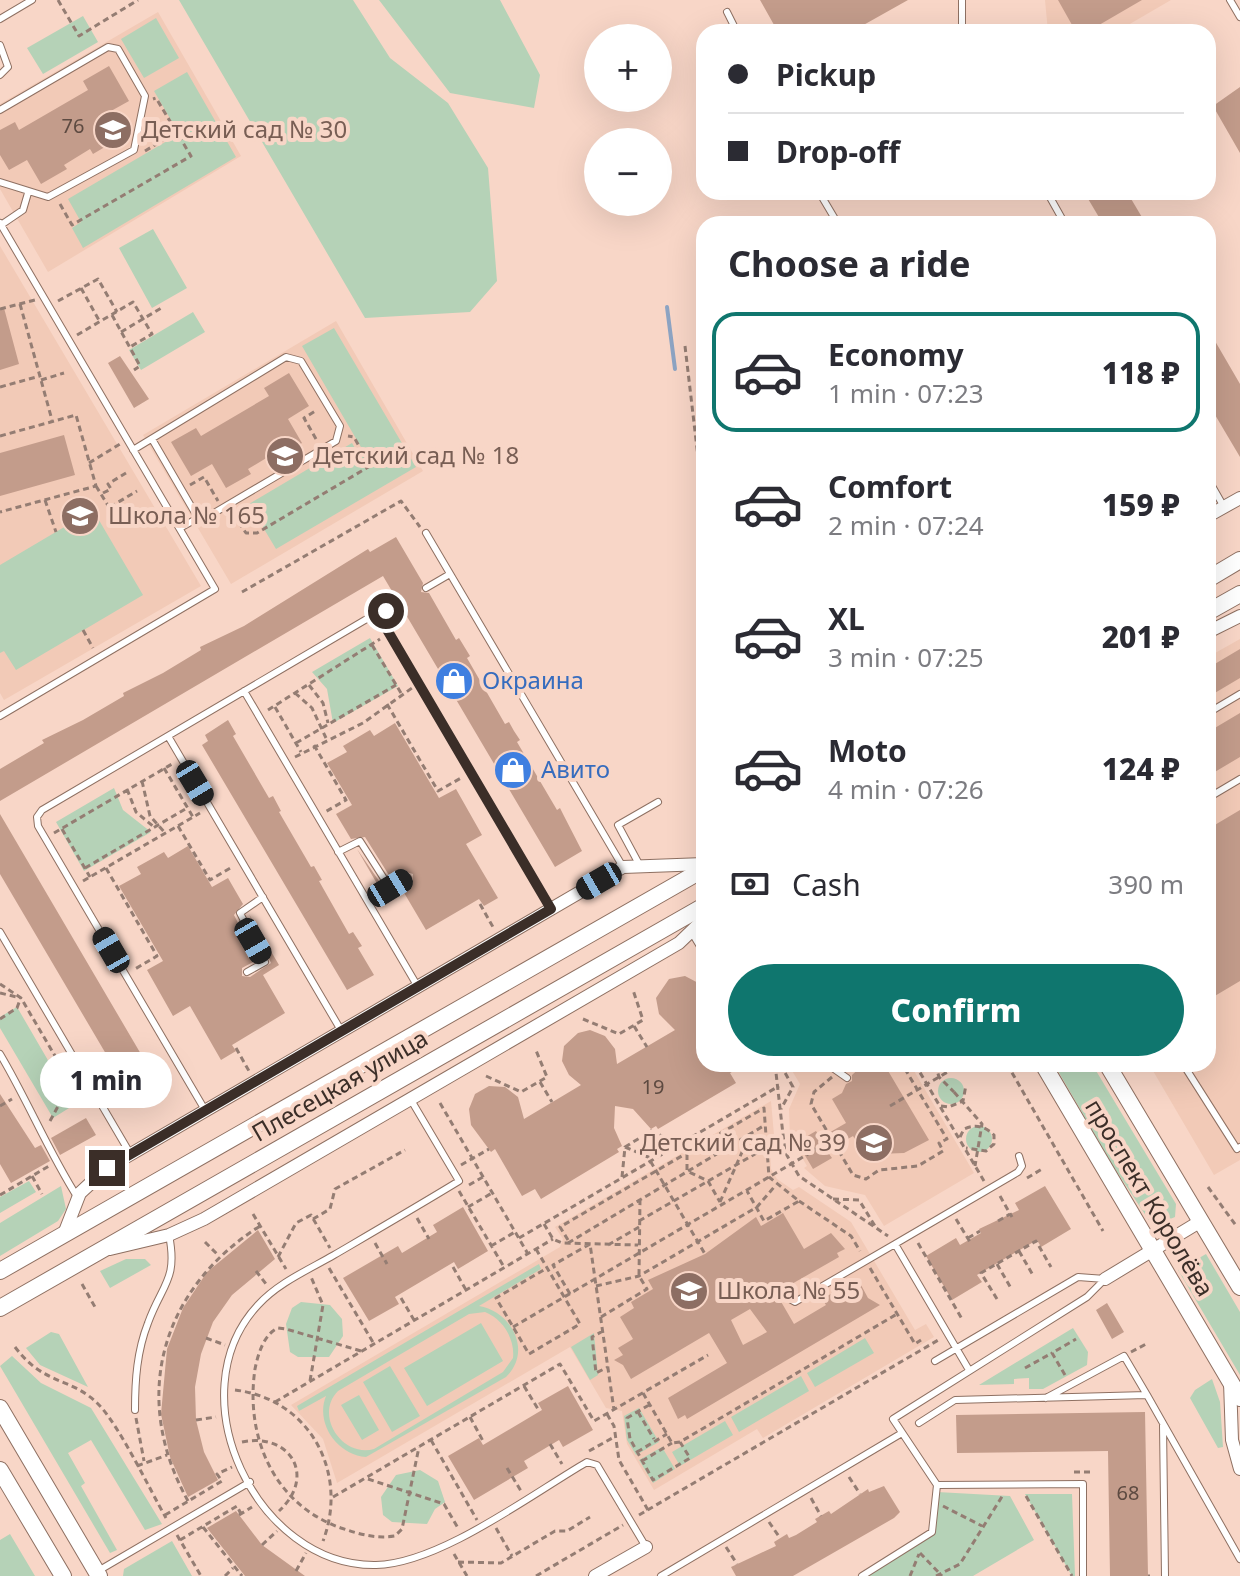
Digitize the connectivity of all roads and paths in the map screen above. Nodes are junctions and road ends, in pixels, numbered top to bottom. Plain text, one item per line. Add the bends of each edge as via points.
1 (32, 0) edge
2 (58, 0) edge
3 (138, 0) edge
4 (962, 0) edge
5 (1230, 0) edge
6 (727, 12) dead end
7 (1240, 17) edge
8 (0, 19) edge
9 (733, 24) edge
10 (962, 24) edge
11 (0, 45) edge
12 (0, 75) edge
13 (145, 100) junction
14 (0, 110) edge
15 (176, 132) junction
16 (137, 147) junction
17 (0, 182) edge
18 (28, 193) junction
19 (55, 196) junction
20 (1, 224) edge
21 (81, 288) junction
22 (44, 297) junction
23 (58, 301) dead end
24 (20, 304) junction
25 (163, 307) dead end
26 (0, 309) edge
27 (117, 312) junction
28 (112, 315) junction
29 (143, 319) junction
30 (100, 322) junction
31 (121, 332) junction
32 (77, 335) dead end
33 (685, 346) dead end
34 (130, 347) junction
35 (134, 370) dead end
36 (64, 373) dead end
37 (40, 378) junction
38 (0, 387) edge
39 (327, 404) junction
40 (52, 421) junction
41 (341, 434) junction
42 (0, 436) edge
43 (152, 439) junction
44 (128, 440) junction
45 (696, 440) edge
46 (322, 449) junction
47 (133, 450) junction
48 (89, 463) junction
49 (126, 473) dead end
50 (96, 486) junction
51 (182, 490) junction
52 (137, 491) dead end
53 (1216, 493) edge
54 (102, 494) junction
55 (1240, 498) edge
56 (45, 500) junction
57 (225, 506) junction
58 (110, 507) junction
59 (1224, 507) junction
60 (147, 509) dead end
61 (0, 512) edge
62 (1216, 512) edge
63 (198, 518) junction
64 (415, 524) dead end
65 (180, 528) junction
66 (56, 532) dead end
67 (426, 533) dead end
68 (1240, 560) edge
69 (450, 574) junction
70 (1216, 574) edge
71 (426, 588) dead end
72 (242, 592) dead end
73 (1240, 594) edge
74 (399, 603) dead end
75 (1216, 608) edge
76 (379, 616) junction
77 (1240, 616) edge
78 (1216, 628) edge
79 (83, 630) dead end
80 (389, 634) junction
81 (372, 645) junction
82 (99, 658) junction
83 (418, 684) junction
84 (309, 685) junction
85 (396, 685) junction
86 (244, 691) junction
87 (295, 693) junction
88 (401, 693) junction
89 (1240, 694) edge
90 (387, 704) junction
91 (274, 706) junction
92 (1216, 708) edge
93 (258, 715) junction
94 (0, 716) edge
95 (326, 726) junction
96 (168, 736) junction
97 (327, 739) junction
98 (296, 743) junction
99 (314, 745) junction
100 (301, 752) junction
101 (181, 759) junction
102 (286, 763) junction
103 (164, 768) junction
104 (470, 772) junction
105 (1240, 779) edge
106 (142, 781) junction
107 (127, 789) junction
108 (1216, 793) edge
109 (658, 802) dead end
110 (210, 807) junction
111 (187, 808) junction
112 (193, 817) junction
113 (318, 817) junction
114 (178, 826) junction
115 (156, 827) junction
116 (61, 828) junction
117 (167, 835) junction
118 (45, 839) junction
119 (338, 852) junction
120 (242, 861) junction
121 (639, 864) junction
122 (696, 866) edge
123 (623, 867) junction
124 (85, 868) junction
125 (106, 868) junction
126 (696, 871) edge
127 (90, 877) junction
128 (408, 878) dead end
129 (74, 887) junction
130 (263, 897) junction
131 (480, 904) dead end
132 (551, 909) junction
133 (696, 911) edge
134 (493, 927) dead end
135 (696, 928) edge
136 (0, 932) edge
137 (692, 933) junction
138 (696, 940) edge
139 (247, 972) dead end
140 (125, 974) junction
141 (0, 984) edge
142 (418, 987) junction
143 (633, 990) dead end
144 (0, 993) edge
145 (26, 995) dead end
146 (21, 998) junction
147 (0, 1019) edge
148 (583, 1019) dead end
149 (634, 1026) junction
150 (342, 1032) junction
151 (647, 1047) dead end
152 (236, 1048) dead end
153 (535, 1048) dead end
154 (0, 1054) edge
155 (249, 1071) dead end
156 (777, 1072) edge
157 (785, 1072) edge
158 (835, 1072) edge
159 (839, 1072) edge
160 (907, 1072) edge
161 (920, 1072) edge
162 (937, 1072) edge
163 (947, 1072) edge
164 (1012, 1072) edge
165 (1048, 1072) edge
166 (1112, 1072) edge
167 (1188, 1072) edge
168 (486, 1076) dead end
169 (847, 1078) dead end
170 (540, 1081) junction
171 (927, 1084) junction
172 (966, 1085) dead end
173 (779, 1086) junction
174 (80, 1087) dead end
175 (75, 1090) junction
176 (918, 1090) junction
177 (12, 1099) dead end
178 (410, 1099) junction
179 (963, 1101) junction
180 (552, 1102) dead end
181 (440, 1103) dead end
182 (938, 1105) junction
183 (0, 1106) edge
184 (890, 1106) dead end
185 (781, 1109) junction
186 (206, 1112) junction
187 (50, 1121) dead end
188 (765, 1125) junction
189 (983, 1127) junction
190 (651, 1131) junction
191 (750, 1134) junction
192 (832, 1140) junction
193 (959, 1140) junction
194 (679, 1144) junction
195 (963, 1146) junction
196 (625, 1147) junction
197 (767, 1147) junction
198 (1240, 1147) edge
199 (489, 1149) dead end
200 (405, 1150) dead end
201 (978, 1152) junction
202 (687, 1153) junction
203 (131, 1155) junction
204 (1019, 1156) dead end
205 (472, 1158) junction
206 (649, 1159) junction
207 (737, 1164) junction
208 (792, 1164) junction
209 (49, 1166) dead end
210 (975, 1166) junction
211 (1042, 1169) dead end
212 (452, 1170) junction
213 (656, 1171) junction
214 (687, 1171) junction
215 (1037, 1172) dead end
216 (32, 1176) junction
217 (769, 1177) junction
218 (622, 1178) junction
219 (708, 1181) junction
220 (664, 1184) junction
221 (776, 1185) junction
222 (1208, 1187) dead end
223 (988, 1189) junction
224 (459, 1191) dead end
225 (747, 1191) junction
226 (492, 1193) junction
227 (42, 1194) dead end
228 (0, 1195) edge
229 (999, 1195) dead end
230 (78, 1198) junction
231 (640, 1199) junction
232 (833, 1199) junction
233 (674, 1201) junction
234 (721, 1203) junction
235 (468, 1207) junction
236 (757, 1207) junction
237 (253, 1214) dead end
238 (416, 1216) dead end
239 (313, 1219) junction
240 (956, 1219) dead end
241 (998, 1221) dead end
242 (1201, 1221) junction
243 (544, 1224) junction
244 (639, 1224) junction
245 (688, 1225) junction
246 (260, 1226) junction
247 (1237, 1227) dead end
248 (876, 1228) junction
249 (980, 1231) dead end
250 (1103, 1231) dead end
251 (515, 1232) junction
252 (64, 1234) junction
253 (912, 1234) junction
254 (169, 1235) junction
255 (519, 1238) junction
256 (429, 1239) dead end
257 (553, 1239) junction
258 (374, 1241) dead end
259 (205, 1242) dead end
260 (568, 1242) junction
261 (698, 1242) junction
262 (590, 1244) junction
263 (895, 1244) junction
264 (608, 1245) junction
265 (638, 1245) junction
266 (329, 1246) dead end
267 (491, 1246) junction
268 (536, 1249) junction
269 (98, 1250) junction
270 (1019, 1251) junction
271 (1152, 1251) junction
272 (528, 1254) junction
273 (638, 1254) junction
274 (705, 1254) dead end
275 (219, 1256) junction
276 (278, 1257) junction
277 (324, 1260) junction
278 (387, 1264) dead end
279 (997, 1264) junction
280 (453, 1267) dead end
281 (1051, 1267) dead end
282 (504, 1268) junction
283 (547, 1268) junction
284 (0, 1271) edge
285 (256, 1271) dead end
286 (307, 1271) junction
287 (639, 1276) junction
288 (1034, 1277) dead end
289 (292, 1279) junction
290 (595, 1279) junction
291 (1105, 1279) junction
292 (82, 1284) dead end
293 (596, 1286) junction
294 (1240, 1287) edge
295 (466, 1290) junction
296 (1012, 1290) dead end
297 (272, 1292) junction
298 (570, 1294) junction
299 (564, 1297) junction
300 (786, 1297) dead end
301 (401, 1298) dead end
302 (997, 1299) dead end
303 (95, 1307) dead end
304 (0, 1308) edge
305 (897, 1314) dead end
306 (601, 1317) junction
307 (962, 1319) dead end
308 (414, 1320) junction
309 (513, 1327) junction
310 (603, 1331) junction
311 (948, 1334) junction
312 (318, 1337) junction
313 (206, 1338) dead end
314 (1076, 1339) dead end
315 (1148, 1343) dead end
316 (374, 1344) junction
317 (15, 1347) dead end
318 (231, 1347) junction
319 (956, 1349) junction
320 (361, 1351) junction
321 (1052, 1353) junction
322 (708, 1355) dead end
323 (1124, 1356) junction
324 (935, 1361) dead end
325 (608, 1367) junction
326 (1025, 1368) dead end
327 (969, 1370) junction
328 (310, 1381) junction
329 (1230, 1382) junction
330 (1071, 1385) junction
331 (524, 1386) junction
332 (222, 1389) junction
333 (252, 1392) junction
334 (643, 1393) junction
335 (1147, 1395) junction
336 (1046, 1398) junction
337 (1240, 1398) edge
338 (275, 1402) junction
339 (649, 1405) junction
340 (0, 1408) edge
341 (538, 1409) dead end
342 (135, 1410) joint
343 (614, 1410) junction
344 (638, 1412) junction
345 (607, 1414) junction
346 (223, 1416) junction
347 (470, 1417) junction
348 (196, 1420) dead end
349 (1163, 1422) junction
350 (919, 1423) dead end
351 (902, 1433) junction
352 (667, 1434) junction
353 (616, 1436) junction
354 (257, 1439) junction
355 (431, 1440) junction
356 (483, 1441) dead end
357 (606, 1441) dead end
358 (655, 1441) junction
359 (680, 1442) junction
360 (672, 1443) junction
361 (230, 1444) junction
362 (550, 1444) dead end
363 (419, 1447) junction
364 (637, 1452) junction
365 (167, 1455) junction
366 (144, 1461) junction
367 (642, 1461) junction
368 (239, 1463) junction
369 (136, 1466) junction
370 (563, 1466) dead end
371 (507, 1468) dead end
372 (843, 1468) junction
373 (1240, 1469) edge
374 (0, 1470) edge
375 (365, 1478) junction
376 (250, 1482) junction
377 (937, 1485) junction
378 (1020, 1486) junction
379 (806, 1490) junction
380 (521, 1491) dead end
381 (410, 1493) junction
382 (860, 1494) dead end
383 (291, 1496) junction
384 (333, 1497) junction
385 (188, 1501) junction
386 (262, 1501) junction
387 (946, 1506) dead end
388 (648, 1510) junction
389 (165, 1515) junction
390 (764, 1515) junction
391 (273, 1516) junction
392 (821, 1516) dead end
393 (590, 1517) dead end
394 (630, 1521) junction
395 (330, 1524) junction
396 (480, 1524) junction
397 (282, 1526) junction
398 (983, 1526) junction
399 (172, 1527) junction
400 (203, 1527) junction
401 (497, 1530) dead end
402 (462, 1535) junction
403 (780, 1538) dead end
404 (180, 1540) junction
405 (721, 1540) junction
406 (448, 1544) junction
407 (262, 1545) dead end
408 (914, 1545) junction
409 (309, 1547) junction
410 (646, 1547) joint
411 (319, 1552) junction
412 (919, 1553) junction
413 (512, 1556) junction
414 (1240, 1559) edge
415 (458, 1562) junction
416 (737, 1564) dead end
417 (233, 1568) junction
418 (296, 1571) dead end
419 (98, 1574) edge
420 (63, 1576) edge
421 (201, 1576) edge
422 (225, 1576) edge
423 (242, 1576) edge
424 (467, 1576) edge
425 (536, 1576) edge
426 (595, 1576) edge
427 (661, 1576) edge
428 (862, 1576) edge
429 (910, 1576) edge
430 (940, 1576) edge
431 (1072, 1576) edge
432 (1083, 1576) edge
433 (1165, 1576) edge

1 - 8 lane
2 - 3 path via 79,36
4 - 10 lane
5 - 7 lane
6 - 9 lane
11 - 12 lane via 9,60
13 - 14 lane via 118,49 108,47
13 - 15 path via 156,98
13 - 16 lane
15 - 16 path via 144,152
15 - 19 path via 191,156 72,225
16 - 19 lane
17 - 18 lane
18 - 19 lane
18 - 20 lane via 23,210
20 - 22 lane
21 - 23 path
21 - 27 path via 98,279
21 - 30 path
22 - 24 path
22 - 44 lane
24 - 26 path
24 - 37 path
25 - 29 path
27 - 28 path
27 - 29 path via 133,302
28 - 30 path
28 - 31 path
29 - 31 path
29 - 34 path via 152,334
30 - 32 path
31 - 34 path
33 - 45 path
34 - 35 path via 140,366
36 - 37 path
37 - 38 path
37 - 40 path
39 - 41 lane
39 - 43 lane via 301,361 286,357
39 - 46 path via 304,418
40 - 42 path
40 - 48 path via 76,415
41 - 46 lane
41 - 57 path via 354,437 370,466 257,533 242,529
43 - 47 lane
43 - 51 lane
44 - 47 lane
44 - 48 path
46 - 57 lane
47 - 65 lane
48 - 50 path
49 - 54 path
50 - 54 path
50 - 56 path
51 - 57 path via 204,477
51 - 63 lane
52 - 58 path
53 - 59 lane
54 - 58 path
55 - 59 street
56 - 61 path
56 - 66 path
57 - 63 lane
58 - 60 path via 120,525
59 - 62 street
63 - 65 lane
64 - 72 path via 401,501
65 - 82 lane via 215,589
67 - 69 lane
68 - 70 main road
69 - 71 lane
69 - 123 lane
73 - 75 main road
74 - 76 lane
76 - 80 lane
76 - 86 lane
77 - 78 street
79 - 82 path
80 - 81 path
80 - 83 lane
81 - 84 path
81 - 85 path
82 - 94 lane
83 - 88 path
83 - 104 lane
84 - 87 path
84 - 95 path via 323,703
85 - 88 path
85 - 95 path
86 - 93 lane
86 - 96 lane
87 - 91 path
87 - 95 path
88 - 90 path
89 - 92 lane
90 - 97 path via 363,723
90 - 104 path via 438,791
91 - 93 path
91 - 98 path
93 - 102 lane
95 - 97 path
95 - 98 path
96 - 101 lane
96 - 118 lane via 42,810 37,817
97 - 99 path
98 - 100 path
99 - 100 path
99 - 113 path via 346,800
100 - 102 path
101 - 103 path
101 - 110 lane
102 - 113 lane
103 - 106 path
103 - 111 path
104 - 132 lane
105 - 108 lane
106 - 107 path
106 - 115 path via 145,805
107 - 115 path via 136,812
107 - 116 path
109 - 121 lane via 618,825
110 - 112 path
110 - 120 lane
111 - 112 path
111 - 115 path
112 - 114 path
113 - 119 lane
114 - 117 path
114 - 120 path via 210,880
115 - 117 path
115 - 124 path
116 - 118 path
116 - 124 path
117 - 125 path
118 - 129 lane
119 - 128 lane via 360,841 390,888
119 - 142 lane
120 - 130 lane
121 - 122 street
121 - 123 street
123 - 132 street
124 - 127 path
125 - 127 path
125 - 140 path via 157,956
126 - 252 main road, Плесецкая улица
127 - 129 path
129 - 140 lane
130 - 139 lane via 240,913 265,962
130 - 150 lane
131 - 134 path
132 - 142 street
133 - 269 main road, Плесецкая улица
135 - 137 street
136 - 203 lane
137 - 138 lane
137 - 178 street
140 - 186 lane
141 - 146 path
142 - 150 street
143 - 149 path via 643,1020
144 - 146 path
145 - 146 path
146 - 147 path via 17,1008
146 - 175 path
148 - 149 path via 619,1034
149 - 151 path
150 - 186 street
152 - 155 path
153 - 170 path via 547,1077
154 - 230 lane
156 - 173 path
157 - 185 path via 793,1087
158 - 192 path via 814,1092 811,1104
159 - 169 lane
160 - 176 path
161 - 171 path
162 - 179 path, bridge
163 - 171 path
164 - 250 path
165 - 271 main road, проспект Королёва
166 - 242 main road, проспект Королёва
167 - 198 lane
168 - 170 path via 521,1092
170 - 180 path
171 - 176 path
171 - 182 path
172 - 179 path
173 - 185 path
173 - 194 path
174 - 175 path
175 - 187 path via 63,1097
176 - 184 path
176 - 192 path via 947,1139 939,1143 943,1151 931,1159 918,1166 879,1170 866,1179 853,1175
177 - 183 path
178 - 212 lane
178 - 254 street
179 - 182 path
179 - 189 path
181 - 205 path
182 - 193 path
185 - 208 path via 785,1152
186 - 203 street
188 - 191 path
188 - 197 path
188 - 202 path via 764,1108
189 - 193 path via 964,1129
189 - 201 path
189 - 201 path via 994,1135 994,1144
190 - 194 path
190 - 196 path
190 - 206 path
191 - 207 path
191 - 214 path
192 - 208 path
193 - 195 path
194 - 206 path
195 - 201 path
195 - 210 path
196 - 206 path
196 - 218 path
197 - 207 path
197 - 217 path
199 - 205 path
200 - 239 path via 335,1189 330,1209
201 - 210 path
202 - 213 path
202 - 214 path
203 - 230 street via 107,1168
204 - 223 lane via 1018,1172
205 - 212 path
205 - 226 path
206 - 213 path
206 - 218 path
207 - 219 path
207 - 234 path
208 - 217 path
208 - 232 path via 799,1176
209 - 216 path
210 - 223 path
211 - 215 path
212 - 277 lane via 459,1181
213 - 220 path
213 - 260 path via 560,1227
214 - 219 path
214 - 220 path
216 - 227 path
216 - 228 path
217 - 221 path
217 - 225 path
218 - 243 path
219 - 233 path
219 - 234 path
220 - 231 path
220 - 233 path
221 - 236 path
221 - 236 path via 799,1201 764,1221
222 - 247 path
223 - 253 lane
224 - 235 path
225 - 234 path
225 - 236 path
226 - 235 path
226 - 251 path
229 - 241 path via 1011,1215
230 - 252 street
231 - 244 path
231 - 260 path
232 - 248 path
232 - 248 path via 859,1200
233 - 244 path
233 - 245 path
234 - 245 path
235 - 267 path
236 - 261 path
237 - 246 path
238 - 256 path
239 - 266 path
239 - 276 path via 311,1215 296,1223
240 - 249 path via 969,1240
242 - 271 street
242 - 294 main road, проспект Королёва
243 - 255 path
243 - 257 path
244 - 264 path
244 - 265 path
245 - 261 path
245 - 273 path
246 - 275 path
246 - 276 path
248 - 263 path
251 - 255 path
251 - 267 path
252 - 284 main road, Плесецкая улица
253 - 263 lane
253 - 307 path
254 - 269 street
254 - 342 lane via 173,1271 143,1336
255 - 272 path
257 - 260 path
257 - 268 path
258 - 278 path
259 - 275 path
260 - 262 path
261 - 274 path
261 - 287 path
262 - 264 path
262 - 290 path
262 - 298 path via 553,1265
263 - 300 lane via 795,1302
263 - 311 lane
264 - 265 path
265 - 273 path
267 - 282 path
268 - 272 path
268 - 283 path
269 - 304 main road, Плесецкая улица
270 - 279 path
270 - 281 path via 1036,1241
270 - 288 path
271 - 291 street
271 - 329 main road, проспект Королёва
272 - 282 path
273 - 287 path
273 - 290 path
275 - 365 path via 184,1302 165,1348 158,1409
276 - 289 path
277 - 286 lane
277 - 316 path
279 - 296 path
279 - 302 path via 981,1273
280 - 295 path
282 - 295 path
283 - 299 path
283 - 309 path via 496,1298
285 - 297 path
286 - 289 lane
286 - 312 path via 322,1297
287 - 293 path
287 - 306 path via 647,1289
289 - 297 lane
290 - 293 path
290 - 298 path
291 - 319 lane via 1078,1277
291 - 327 lane via 1087,1297
292 - 303 path
293 - 306 path
295 - 308 path
297 - 318 lane
298 - 299 path
299 - 309 path
299 - 309 path via 580,1324 542,1347 529,1354
301 - 308 path
305 - 359 path
306 - 310 path
308 - 316 path
310 - 325 path
310 - 325 path via 592,1337 596,1373
311 - 319 lane
311 - 388 path
312 - 320 path
312 - 328 path
312 - 333 path via 274,1329 256,1362
313 - 318 path
314 - 321 path
315 - 323 path
316 - 320 path
317 - 369 path via 38,1373 73,1387 101,1407
318 - 332 lane
319 - 324 lane
319 - 327 lane
320 - 328 path
321 - 326 path
321 - 330 path
322 - 334 path
323 - 330 lane
323 - 335 lane
325 - 343 path
327 - 351 lane via 893,1419
328 - 338 path
329 - 337 main road, проспект Королёва
329 - 373 street via 1232,1440
330 - 336 lane
331 - 341 path
331 - 345 path via 560,1364 594,1421
331 - 347 path
332 - 333 path
332 - 346 lane
333 - 338 path
333 - 354 path
334 - 339 path
334 - 343 path
335 - 336 lane
335 - 349 lane
336 - 350 lane via 955,1400
338 - 384 path via 318,1442
339 - 344 path
339 - 352 path
340 - 419 main road
342 - 366 path
343 - 345 path
344 - 358 path
344 - 364 path via 627,1418
345 - 353 path
346 - 348 path
346 - 361 lane
347 - 355 path
347 - 356 path
349 - 414 lane
349 - 433 lane
351 - 372 lane
351 - 377 lane
352 - 358 path
352 - 360 path
353 - 357 path
353 - 388 path via 619,1460
354 - 361 path
354 - 383 path
354 - 383 path via 270,1440 290,1454 297,1474
355 - 363 path
355 - 396 path
358 - 364 path
359 - 360 path
359 - 367 path via 690,1458 653,1480
360 - 367 path
361 - 368 lane
362 - 370 path
363 - 375 path
363 - 381 path
364 - 367 path
365 - 366 path
365 - 385 path
366 - 369 path
368 - 376 lane
368 - 385 path via 217,1474 222,1481
369 - 389 path
371 - 380 path
372 - 379 lane
372 - 382 path
374 - 420 main road
375 - 381 path
375 - 384 path
376 - 386 lane
376 - 399 lane
377 - 378 lane
377 - 408 lane via 932,1532
378 - 398 path via 1002,1496
378 - 431 path
378 - 432 lane via 1083,1484
379 - 390 lane
379 - 392 path
381 - 395 path via 402,1529 395,1536 362,1535
381 - 402 path via 444,1504
383 - 391 path
383 - 395 path
384 - 395 path
385 - 389 path
386 - 391 lane
386 - 400 path via 240,1514 237,1506
387 - 398 path
388 - 394 path
389 - 399 path
390 - 403 path
390 - 405 lane
391 - 397 lane
393 - 413 path
394 - 396 lane via 597,1465 587,1462
394 - 410 lane
394 - 425 path
395 - 411 path
396 - 402 lane
397 - 407 path
397 - 409 lane
398 - 430 path via 960,1564
399 - 404 path
399 - 419 lane
400 - 404 path
400 - 417 path
401 - 413 path
402 - 406 lane
404 - 421 path
405 - 416 path
405 - 427 lane
406 - 411 lane via 411,1560 376,1565
406 - 415 path
408 - 412 path
408 - 428 lane
409 - 411 lane
409 - 418 path
410 - 426 street
412 - 429 path
412 - 430 path
413 - 415 path via 501,1563
415 - 424 path
417 - 422 path
417 - 423 path

